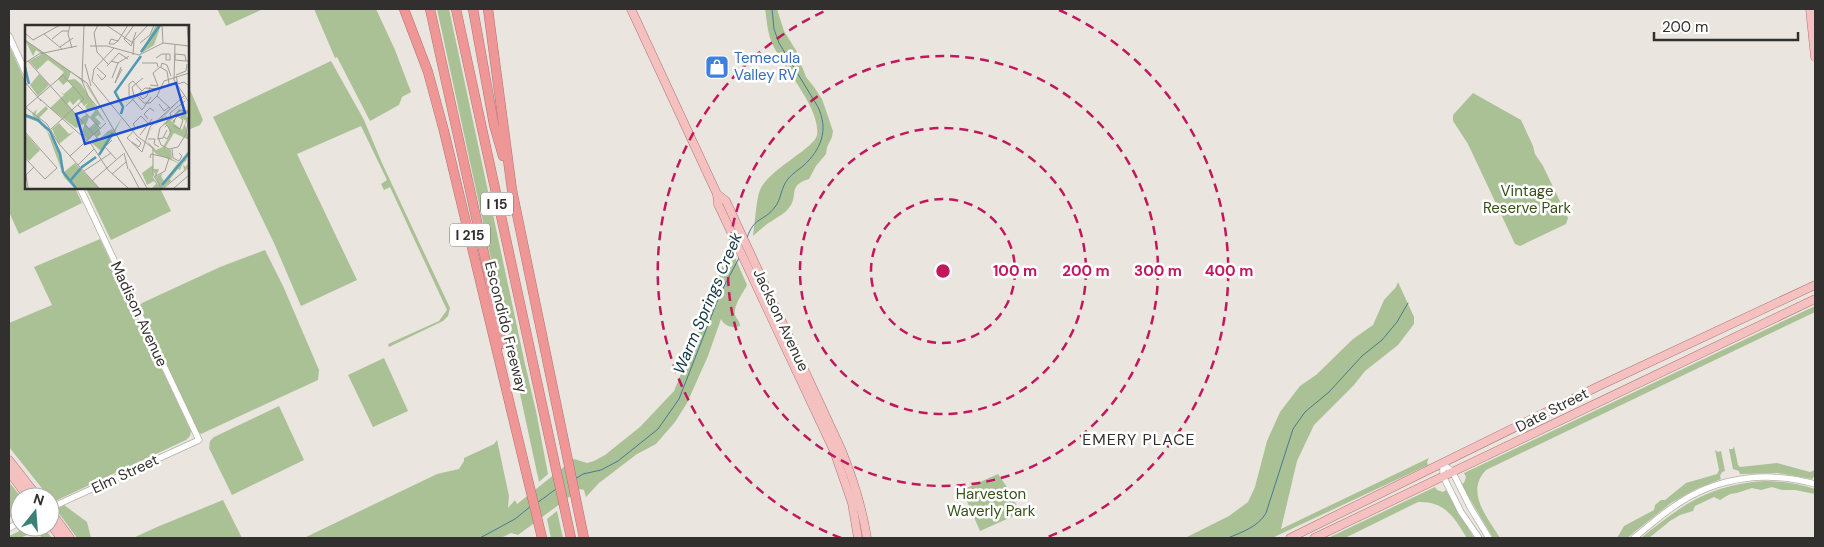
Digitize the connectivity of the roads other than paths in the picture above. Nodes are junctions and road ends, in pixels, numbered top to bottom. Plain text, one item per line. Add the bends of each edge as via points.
1 (404, 9) edge
2 (430, 9) edge
3 (456, 9) edge
4 (473, 9) edge
5 (488, 9) edge
6 (631, 9) edge
7 (1810, 9) edge
8 (9, 36) edge
9 (1815, 57) edge
10 (25, 71) edge
11 (80, 189) edge
12 (512, 190) junction
13 (1815, 285) edge
14 (1815, 299) edge
15 (199, 440) joint
16 (838, 450) junction
17 (9, 460) edge
18 (526, 464) junction
19 (1444, 464) junction
20 (1452, 471) junction
21 (9, 472) edge
22 (1442, 476) junction
23 (1815, 484) edge
24 (20, 487) edge
25 (30, 487) edge
26 (60, 505) edge
27 (60, 524) edge
28 (542, 536) edge
29 (70, 538) edge
30 (571, 538) edge
31 (584, 538) edge
32 (858, 538) edge
33 (867, 538) edge
34 (1290, 538) edge
35 (1314, 538) edge
36 (1479, 538) edge
37 (1489, 538) edge
38 (1634, 538) edge

1 - 18 highway, Escondido Freeway / I 215 via 428,72 444,131
2 - 18 highway, I 15 via 487,267
3 - 30 highway, Escondido Freeway / I 15
4 - 12 highway via 494,125
5 - 12 highway
6 - 16 main road, Jackson Avenue via 717,194 726,201 737,235
7 - 9 main road
8 - 10 street
11 - 15 street, Madison Avenue
12 - 31 highway
13 - 19 main road, Date Street via 1599,386
14 - 20 main road, Date Street
15 - 26 street, Elm Street
16 - 32 main road
16 - 33 main road via 858,494
17 - 25 main road
18 - 28 highway, Escondido Freeway / I 15
19 - 20 street
19 - 22 street
19 - 34 main road, Date Street
20 - 22 main road, Date Street
20 - 37 street
21 - 24 main road
22 - 35 main road, Date Street
22 - 36 street
23 - 38 street via 1773,477 1724,482 1679,503
27 - 29 main road

